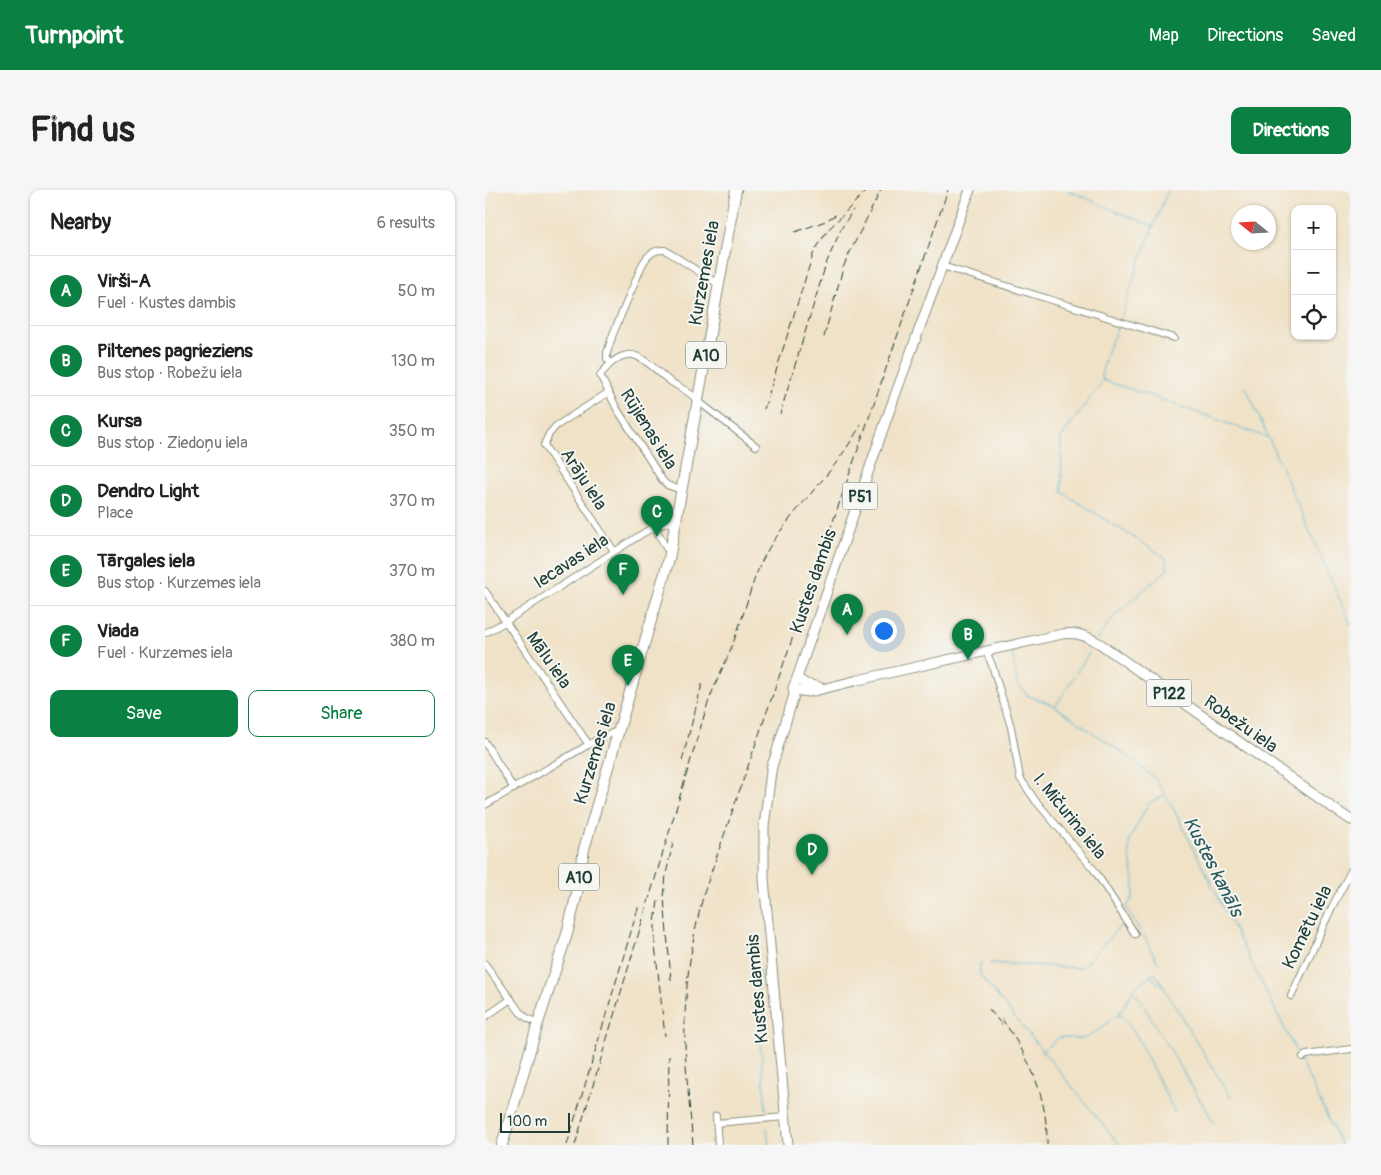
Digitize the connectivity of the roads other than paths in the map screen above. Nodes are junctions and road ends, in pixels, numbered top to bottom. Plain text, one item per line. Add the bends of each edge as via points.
1 (736, 190) edge
2 (970, 190) edge
3 (942, 266) junction
4 (718, 284) junction
5 (1174, 338) dead end
6 (611, 363) junction
7 (609, 392) junction
8 (698, 401) junction
9 (756, 446) dead end
10 (681, 490) junction
11 (677, 520) junction
12 (655, 527) junction
13 (671, 551) junction
14 (614, 552) junction
15 (485, 591) edge
16 (505, 622) junction
17 (485, 633) edge
18 (986, 651) junction
19 (797, 678) junction
20 (793, 688) junction
21 (825, 688) junction
22 (619, 730) junction
23 (485, 742) edge
24 (589, 745) junction
25 (514, 789) junction
26 (485, 805) edge
27 (1351, 820) edge
28 (1351, 871) edge
29 (1135, 934) dead end
30 (485, 964) edge
31 (1291, 996) dead end
32 (511, 999) junction
33 (485, 1017) edge
34 (538, 1023) junction
35 (1351, 1049) edge
36 (1303, 1057) dead end
37 (785, 1117) junction
38 (502, 1145) edge
39 (718, 1145) edge
40 (788, 1145) edge

1 - 4 highway, Kurzemes iela / A10
2 - 3 main road, P51
3 - 5 street
3 - 19 main road, Kustes dambis / P51
4 - 6 street via 665,250 652,252 643,263 613,334 607,353
4 - 8 highway, Kurzemes iela / A10
6 - 7 street, Rūjienas iela via 599,375
6 - 8 street via 633,355
7 - 10 street, Rūjienas iela via 663,481
7 - 14 street, Arāju iela via 556,426 544,445
8 - 9 street
8 - 10 highway, Kurzemes iela / A10
10 - 11 highway, Kurzemes iela / A10
11 - 12 street, Iecavas iela
11 - 13 highway, Kurzemes iela / A10
12 - 13 street
12 - 14 street, Iecavas iela
13 - 22 highway, Kurzemes iela / A10
14 - 16 street, Iecavas iela
15 - 16 street, Mālu iela
16 - 17 street, Iecavas iela
16 - 24 street, Mālu iela
18 - 21 main road, Robežu iela / P122
18 - 27 main road, Robežu iela / P122 via 1062,634 1084,635
18 - 29 street, I. Mičurina iela via 1011,727 1019,778 1095,871
19 - 20 main road, Kustes dambis
19 - 21 main road, Robežu iela / P122 via 810,686
20 - 21 main road, Robežu iela / P122 via 810,692
20 - 37 main road, Kustes dambis via 794,695 771,770 764,826 764,873
22 - 24 street
22 - 34 highway, Kurzemes iela / A10 via 584,849 567,934
23 - 25 street
24 - 25 street
25 - 26 street
28 - 31 street, Komētu iela
30 - 32 street
32 - 33 street
32 - 34 street via 527,1018
34 - 38 highway, Kurzemes iela / A10
35 - 36 street
37 - 39 street via 716,1119
37 - 40 main road, Kustes dambis

